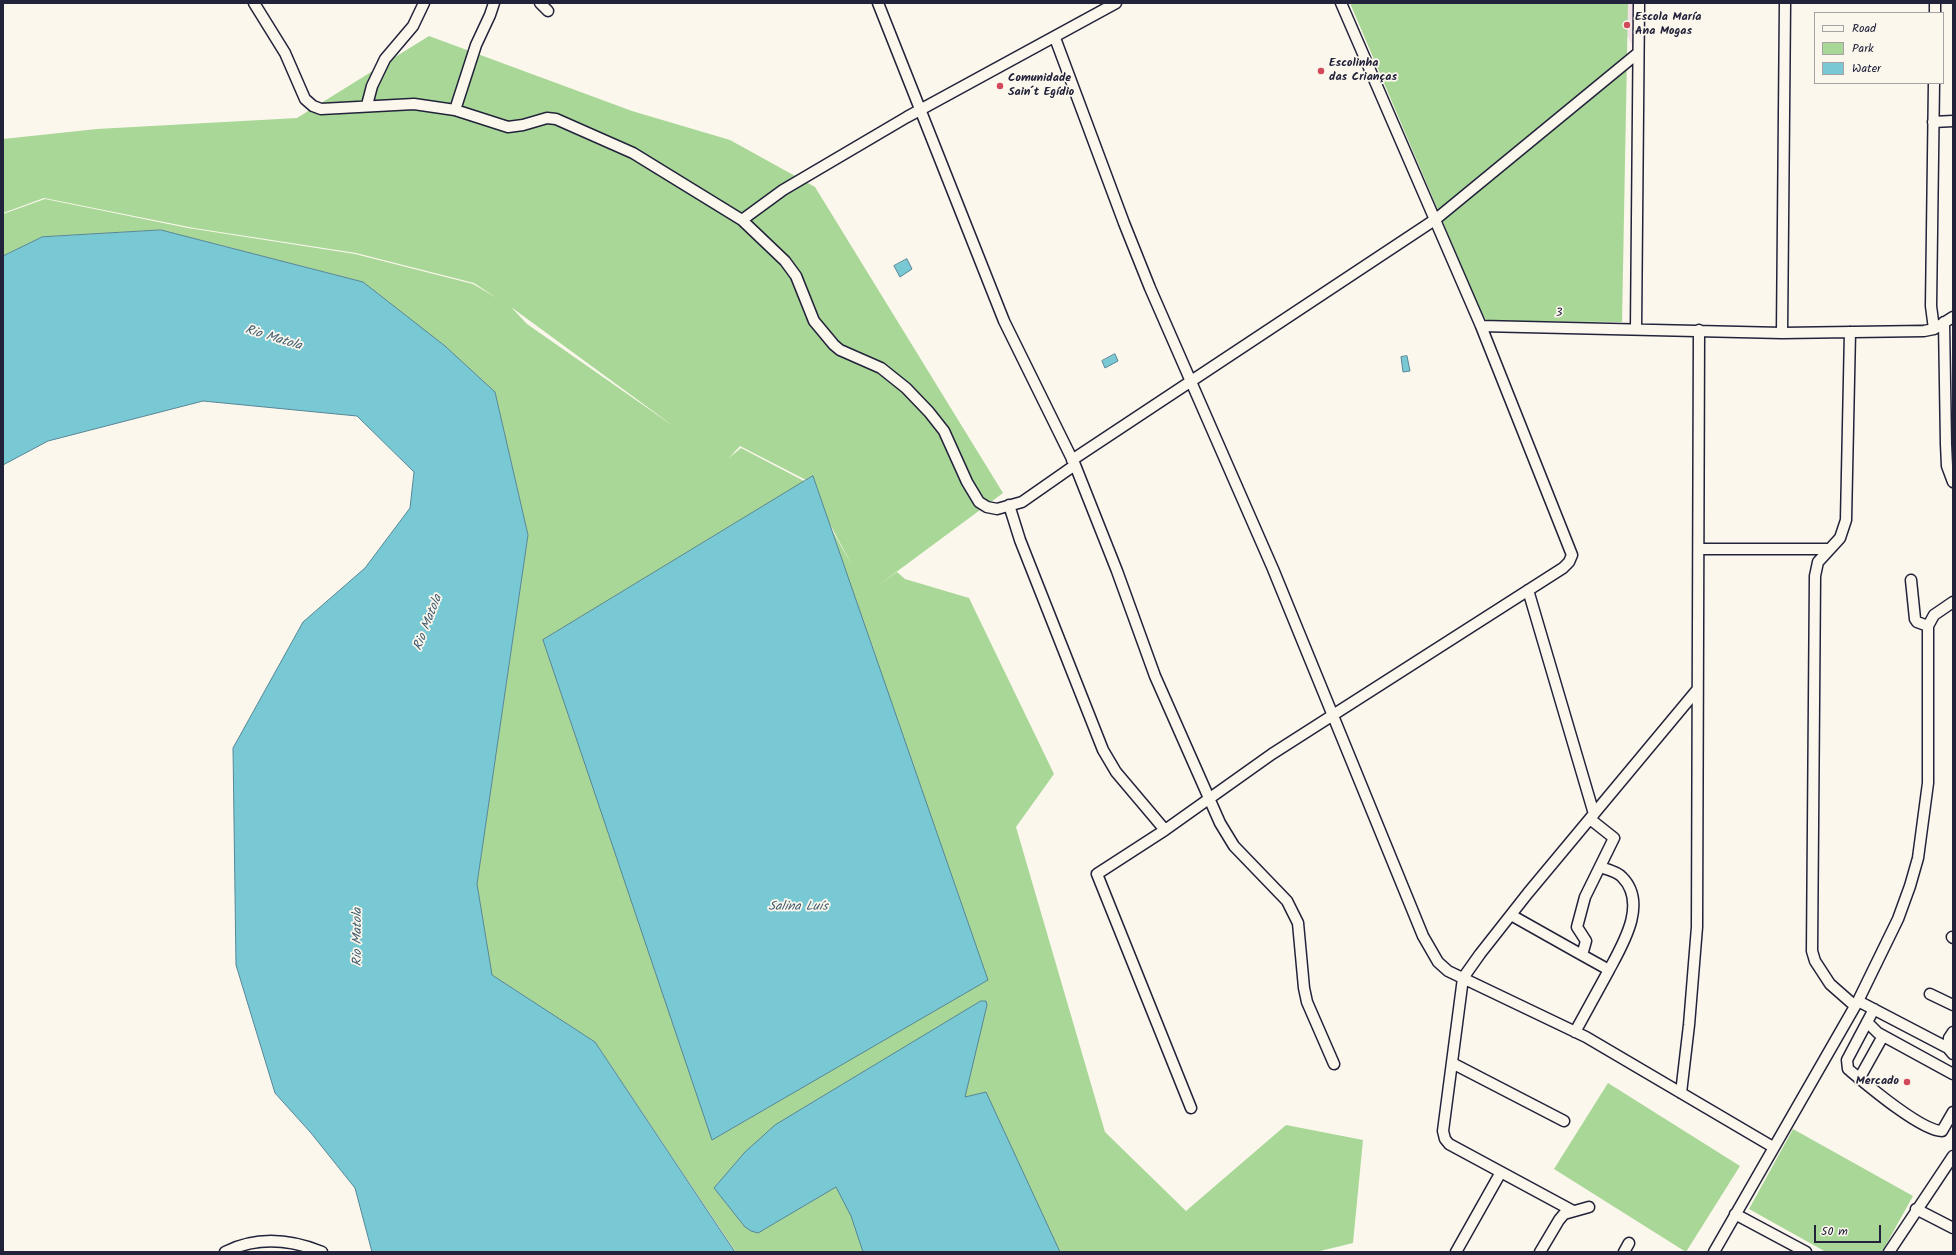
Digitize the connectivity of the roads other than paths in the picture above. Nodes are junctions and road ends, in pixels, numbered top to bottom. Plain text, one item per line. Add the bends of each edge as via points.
1 (254, 3) edge
2 (424, 3) edge
3 (494, 3) edge
4 (540, 3) edge
5 (878, 3) edge
6 (1116, 3) edge
7 (1341, 3) edge
8 (1639, 3) edge
9 (1785, 3) edge
10 (548, 11) dead end
11 (1055, 38) junction
12 (1638, 53) junction
13 (1934, 84) edge
14 (367, 106) junction
15 (455, 110) junction
16 (921, 110) junction
17 (1953, 121) edge
18 (1933, 122) junction
19 (1436, 219) junction
20 (742, 220) junction
21 (1949, 319) edge
22 (1481, 326) junction
23 (1934, 328) junction
24 (1636, 329) junction
25 (1699, 330) junction
26 (1850, 332) junction
27 (1782, 333) junction
28 (1192, 381) junction
29 (1073, 463) junction
30 (1953, 482) edge
31 (1009, 505) junction
32 (1700, 549) junction
33 (1830, 549) junction
34 (1911, 580) dead end
35 (1528, 590) junction
36 (1953, 602) edge
37 (1928, 626) junction
38 (1697, 690) junction
39 (1334, 716) junction
40 (1209, 798) junction
41 (1592, 816) junction
42 (1164, 830) junction
43 (1600, 867) junction
44 (1511, 915) junction
45 (1582, 955) junction
46 (1608, 970) junction
47 (1463, 978) junction
48 (1930, 994) dead end
49 (1856, 1004) junction
50 (1953, 1005) edge
51 (1874, 1009) junction
52 (1867, 1022) junction
53 (1575, 1032) junction
54 (1953, 1032) edge
55 (1883, 1036) junction
56 (1950, 1051) edge
57 (1452, 1063) junction
58 (1334, 1064) dead end
59 (1953, 1074) edge
60 (1859, 1079) junction
61 (1681, 1093) junction
62 (1191, 1108) dead end
63 (1953, 1112) edge
64 (1564, 1121) dead end
65 (1774, 1147) junction
66 (1953, 1156) edge
67 (1501, 1172) junction
68 (1588, 1207) dead end
69 (1916, 1208) junction
70 (1573, 1211) junction
71 (1735, 1214) junction
72 (1953, 1228) edge
73 (1630, 1243) dead end
74 (225, 1252) edge
75 (322, 1252) edge
76 (1456, 1252) edge
77 (1540, 1252) edge
78 (1624, 1252) edge
79 (1714, 1252) edge
80 (1806, 1252) edge
81 (1889, 1252) edge

1 - 14 street via 285,53 305,99 321,109
2 - 14 street via 413,26 385,59 372,86
3 - 15 street via 476,46
4 - 10 street
5 - 16 street
6 - 11 street
7 - 19 street
8 - 12 street
9 - 27 street
11 - 16 street
11 - 28 street via 1124,223
12 - 19 street
12 - 24 street
13 - 18 street
14 - 15 street via 414,104
15 - 20 street via 508,127 547,118 556,119 632,153
16 - 20 street via 783,190
16 - 29 street via 1004,321
17 - 18 street
18 - 23 street via 1931,306
19 - 22 street
19 - 28 street
20 - 31 street via 786,261 796,276 814,321 834,345 881,368 906,388 929,412 944,431 979,502 997,509
21 - 23 street, 3
21 - 30 street via 1946,444 1947,466
22 - 24 street, 3
22 - 35 street via 1572,555 1563,568
23 - 26 street, 3 via 1924,332
24 - 25 street, 3
25 - 27 street, 3
25 - 32 street
26 - 27 street, 3
26 - 33 street via 1846,520 1840,538
28 - 29 street
28 - 39 street
29 - 31 street via 1040,491 1022,502
29 - 40 street via 1117,571 1155,676
31 - 42 street via 1020,540 1103,750 1116,772
32 - 33 street
32 - 38 street
33 - 49 street via 1818,562 1815,576 1812,951 1815,961 1830,984
34 - 37 street via 1914,619
35 - 39 street
35 - 41 street
36 - 37 street via 1934,615
37 - 49 street via 1928,783 1918,858 1898,919
38 - 41 street
38 - 61 street via 1697,927
39 - 40 street via 1272,754
39 - 47 street via 1423,936 1438,962 1448,971
40 - 42 street
40 - 58 street via 1234,846 1249,864 1275,886 1287,901 1298,923 1307,1002
41 - 43 street via 1614,838
41 - 44 street
42 - 62 street via 1097,874
43 - 45 street via 1585,897 1577,927 1586,941
43 - 46 street via 1622,876 1632,892 1635,903 1628,928
44 - 45 street
44 - 47 street
45 - 46 street
46 - 53 street
47 - 53 street
47 - 57 street
48 - 50 street
49 - 51 street
49 - 65 street
51 - 52 street
51 - 56 street
52 - 55 street
52 - 60 street via 1846,1062 1848,1069
53 - 61 street
54 - 56 street via 1950,1038
55 - 59 street
55 - 60 street
57 - 64 street
57 - 67 street via 1445,1107 1445,1139 1449,1144
60 - 63 street via 1882,1098 1936,1131 1942,1131
61 - 65 street
65 - 71 street
66 - 69 street via 1930,1192
67 - 70 street
67 - 76 street
68 - 70 street
69 - 72 street
69 - 81 street
70 - 77 street via 1564,1214 1559,1220
71 - 79 street
71 - 80 street
73 - 78 street
74 - 75 street via 250,1242 269,1240 289,1242

